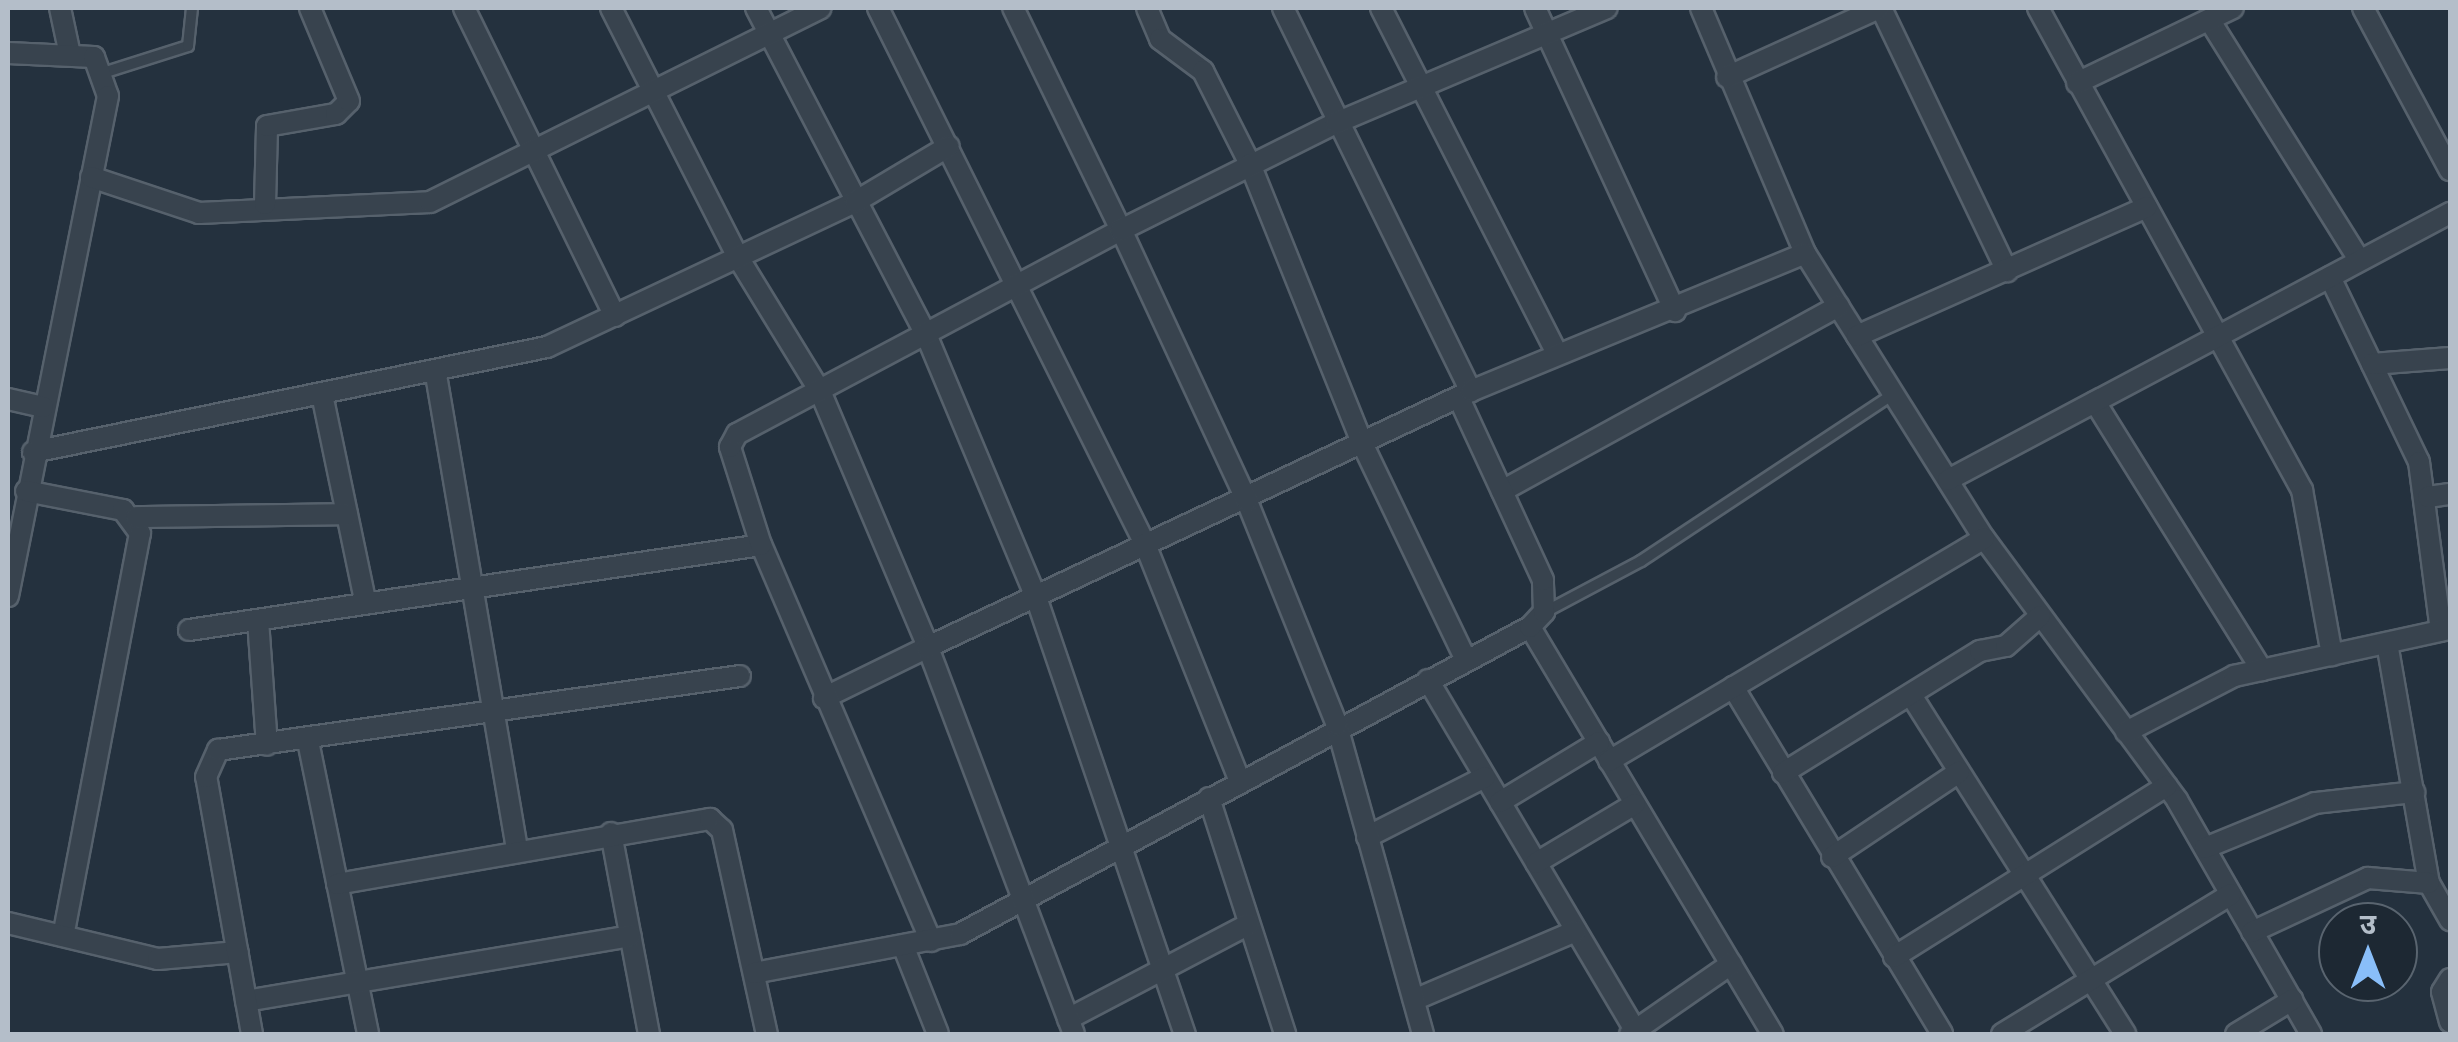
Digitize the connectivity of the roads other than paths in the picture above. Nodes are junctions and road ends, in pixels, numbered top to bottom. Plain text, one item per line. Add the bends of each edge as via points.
1 (60, 8) edge
2 (192, 8) edge
3 (310, 8) edge
4 (464, 8) edge
5 (612, 8) edge
6 (756, 8) edge
7 (820, 8) edge
8 (878, 8) edge
9 (1014, 8) edge
10 (1147, 8) edge
11 (1283, 8) edge
12 (1381, 8) edge
13 (1535, 8) edge
14 (1606, 8) edge
15 (1701, 8) edge
16 (1880, 8) edge
17 (2038, 8) edge
18 (2233, 8) edge
19 (2363, 8) edge
20 (2210, 20) junction
21 (769, 33) junction
22 (1545, 34) junction
23 (69, 50) junction
24 (8, 53) edge
25 (106, 72) junction
26 (1727, 77) junction
27 (2078, 83) junction
28 (652, 89) junction
29 (1417, 91) junction
30 (1336, 123) junction
31 (949, 146) junction
32 (532, 154) junction
33 (1250, 164) junction
34 (2450, 170) edge
35 (92, 177) junction
36 (854, 202) junction
37 (265, 204) junction
38 (2146, 207) junction
39 (2450, 213) edge
40 (1121, 230) junction
41 (1805, 253) junction
42 (2358, 258) junction
43 (739, 259) junction
44 (2007, 270) junction
45 (2330, 278) junction
46 (1014, 282) junction
47 (1838, 306) junction
48 (1674, 311) junction
49 (615, 316) junction
50 (1857, 336) junction
51 (2221, 336) junction
52 (928, 339) junction
53 (1556, 354) junction
54 (2450, 358) edge
55 (2372, 364) junction
56 (436, 374) junction
57 (820, 391) junction
58 (1894, 394) junction
59 (1465, 395) junction
60 (8, 399) edge
61 (323, 399) junction
62 (2095, 402) junction
63 (43, 408) junction
64 (1362, 443) junction
65 (34, 452) junction
66 (1948, 480) junction
67 (26, 491) junction
68 (1502, 491) junction
69 (2450, 494) edge
70 (2428, 497) junction
71 (1247, 501) junction
72 (347, 514) junction
73 (14, 517) edge
74 (136, 518) junction
75 (1984, 538) junction
76 (1145, 544) junction
77 (761, 545) junction
78 (472, 588) junction
79 (8, 596) edge
80 (1036, 597) junction
81 (366, 604) junction
82 (2040, 616) junction
83 (258, 620) junction
84 (1537, 620) junction
85 (189, 630) dead end
86 (2446, 630) edge
87 (2388, 642) junction
88 (928, 647) junction
89 (2332, 654) junction
90 (1466, 660) junction
91 (2262, 670) junction
92 (740, 676) dead end
93 (1428, 680) junction
94 (1733, 687) junction
95 (1911, 695) junction
96 (824, 698) junction
97 (494, 710) junction
98 (1337, 725) junction
99 (2126, 732) junction
100 (308, 741) junction
101 (267, 745) junction
102 (1604, 751) junction
103 (1960, 772) junction
104 (1784, 774) junction
105 (1485, 777) junction
106 (1239, 779) junction
107 (2167, 786) junction
108 (2414, 792) junction
109 (1209, 798) junction
110 (1500, 802) junction
111 (1635, 804) junction
112 (611, 833) junction
113 (1368, 837) junction
114 (1124, 846) junction
115 (2205, 848) junction
116 (518, 850) junction
117 (1832, 857) junction
118 (1536, 863) junction
119 (2028, 881) junction
120 (2428, 882) junction
121 (337, 884) junction
122 (2231, 894) junction
123 (1028, 901) junction
124 (2450, 920) edge
125 (8, 923) edge
126 (1249, 924) junction
127 (1576, 932) junction
128 (2252, 932) junction
129 (62, 936) junction
130 (630, 936) junction
131 (931, 941) junction
132 (904, 948) junction
133 (238, 952) junction
134 (1894, 957) junction
135 (1730, 964) junction
136 (1166, 968) junction
137 (754, 973) junction
138 (2090, 978) junction
139 (2450, 979) edge
140 (356, 983) junction
141 (1414, 1000) junction
142 (2292, 1000) junction
143 (246, 1001) junction
144 (2450, 1022) edge
145 (1071, 1027) edge
146 (1634, 1033) edge
147 (252, 1034) edge
148 (368, 1034) edge
149 (650, 1034) edge
150 (767, 1034) edge
151 (938, 1034) edge
152 (1185, 1034) edge
153 (1285, 1034) edge
154 (1424, 1034) edge
155 (1772, 1034) edge
156 (1942, 1034) edge
157 (2002, 1034) edge
158 (2125, 1034) edge
159 (2236, 1034) edge
160 (2311, 1034) edge

1 - 23 street
2 - 25 lane via 188,46
3 - 37 street via 349,101 336,114 266,126
4 - 32 street
5 - 28 street
6 - 21 street
7 - 21 street
8 - 31 street
9 - 40 street
10 - 33 street via 1160,39 1204,71
11 - 30 street
12 - 29 street
13 - 22 street
14 - 22 street
15 - 26 street
16 - 26 street
16 - 44 street
17 - 27 street
18 - 20 street
19 - 34 street
20 - 27 street
20 - 42 street
21 - 28 street
21 - 36 street
22 - 29 street
22 - 48 street
23 - 24 street
23 - 25 street via 94,57
25 - 35 street
26 - 41 street
27 - 38 street
28 - 32 street
28 - 43 street
29 - 30 street
29 - 53 street
30 - 33 street
30 - 59 street
31 - 36 street
31 - 46 street
32 - 37 street via 430,202
32 - 49 street
33 - 40 street
33 - 64 street
35 - 37 street via 181,212
35 - 63 street
36 - 43 street
36 - 52 street
38 - 44 street
38 - 51 street
39 - 42 street
40 - 46 street
40 - 71 street
41 - 47 street
41 - 48 street
42 - 45 street
43 - 49 street
43 - 57 street
44 - 50 street
45 - 51 street
45 - 55 street
46 - 52 street
46 - 76 street
47 - 50 street
47 - 68 street
48 - 53 street
49 - 56 street via 547,347
50 - 58 street
51 - 62 street
51 - 89 street via 2302,490
52 - 57 street
52 - 80 street
53 - 59 street
54 - 55 street
55 - 70 street
56 - 61 street
56 - 78 street
57 - 77 street via 736,434 730,446
57 - 88 street
58 - 66 street
58 - 84 lane via 1641,561
59 - 64 street
59 - 68 street
60 - 63 street
61 - 65 street
61 - 72 street
62 - 66 street
62 - 91 street
63 - 65 street
64 - 71 street
64 - 90 street
65 - 67 street
66 - 75 street
67 - 73 street
67 - 74 street
68 - 84 street via 1543,580
69 - 70 street
70 - 86 street
71 - 76 street
71 - 98 street
72 - 74 street
72 - 81 street
73 - 79 street
74 - 129 street via 140,532
75 - 82 street
75 - 94 street
76 - 80 street
76 - 106 street
77 - 78 street
77 - 96 street
78 - 81 street
78 - 97 street
80 - 88 street
80 - 114 street
81 - 83 street
82 - 95 street via 2006,646 1980,651
82 - 99 street
83 - 85 street
83 - 101 street
84 - 90 street
84 - 102 street
86 - 87 street
87 - 89 street
87 - 108 street
88 - 96 street
88 - 123 street
89 - 91 street
90 - 93 street
91 - 99 street via 2210,684
92 - 97 street
93 - 98 street
93 - 105 street
94 - 102 street
94 - 104 street
95 - 103 street
95 - 104 street
96 - 131 street
97 - 100 street
97 - 116 street
98 - 106 street
98 - 113 street
99 - 107 street
100 - 101 street
100 - 121 street
101 - 133 street via 218,750 208,760
102 - 110 street
102 - 111 street
103 - 117 street
103 - 119 street
104 - 117 street
105 - 110 street
105 - 113 street
106 - 109 street
107 - 115 street
107 - 119 street
108 - 115 street via 2315,803
108 - 120 street
109 - 114 street
109 - 126 street
110 - 118 street
111 - 118 street
111 - 135 street
112 - 116 street
112 - 130 street
112 - 137 street via 710,818 722,830
113 - 141 street
114 - 123 street
114 - 136 street
115 - 122 street
116 - 121 street
117 - 134 street
118 - 127 street
119 - 134 street
119 - 138 street
120 - 124 street
120 - 128 street via 2368,878
121 - 140 street
122 - 128 street
122 - 138 street
123 - 131 street
123 - 145 street
125 - 129 street
126 - 136 street
126 - 153 street
127 - 141 street
127 - 146 street
128 - 142 street
129 - 133 street via 158,958
130 - 140 street
130 - 149 street
131 - 132 street
132 - 137 street
132 - 151 street
133 - 143 street
134 - 156 street
135 - 146 street
135 - 155 street
136 - 145 street
136 - 152 street
137 - 150 street
138 - 157 street
138 - 158 street
139 - 144 street via 2442,992
140 - 143 street
140 - 148 street
141 - 154 street
142 - 159 street
142 - 160 street
143 - 147 street

